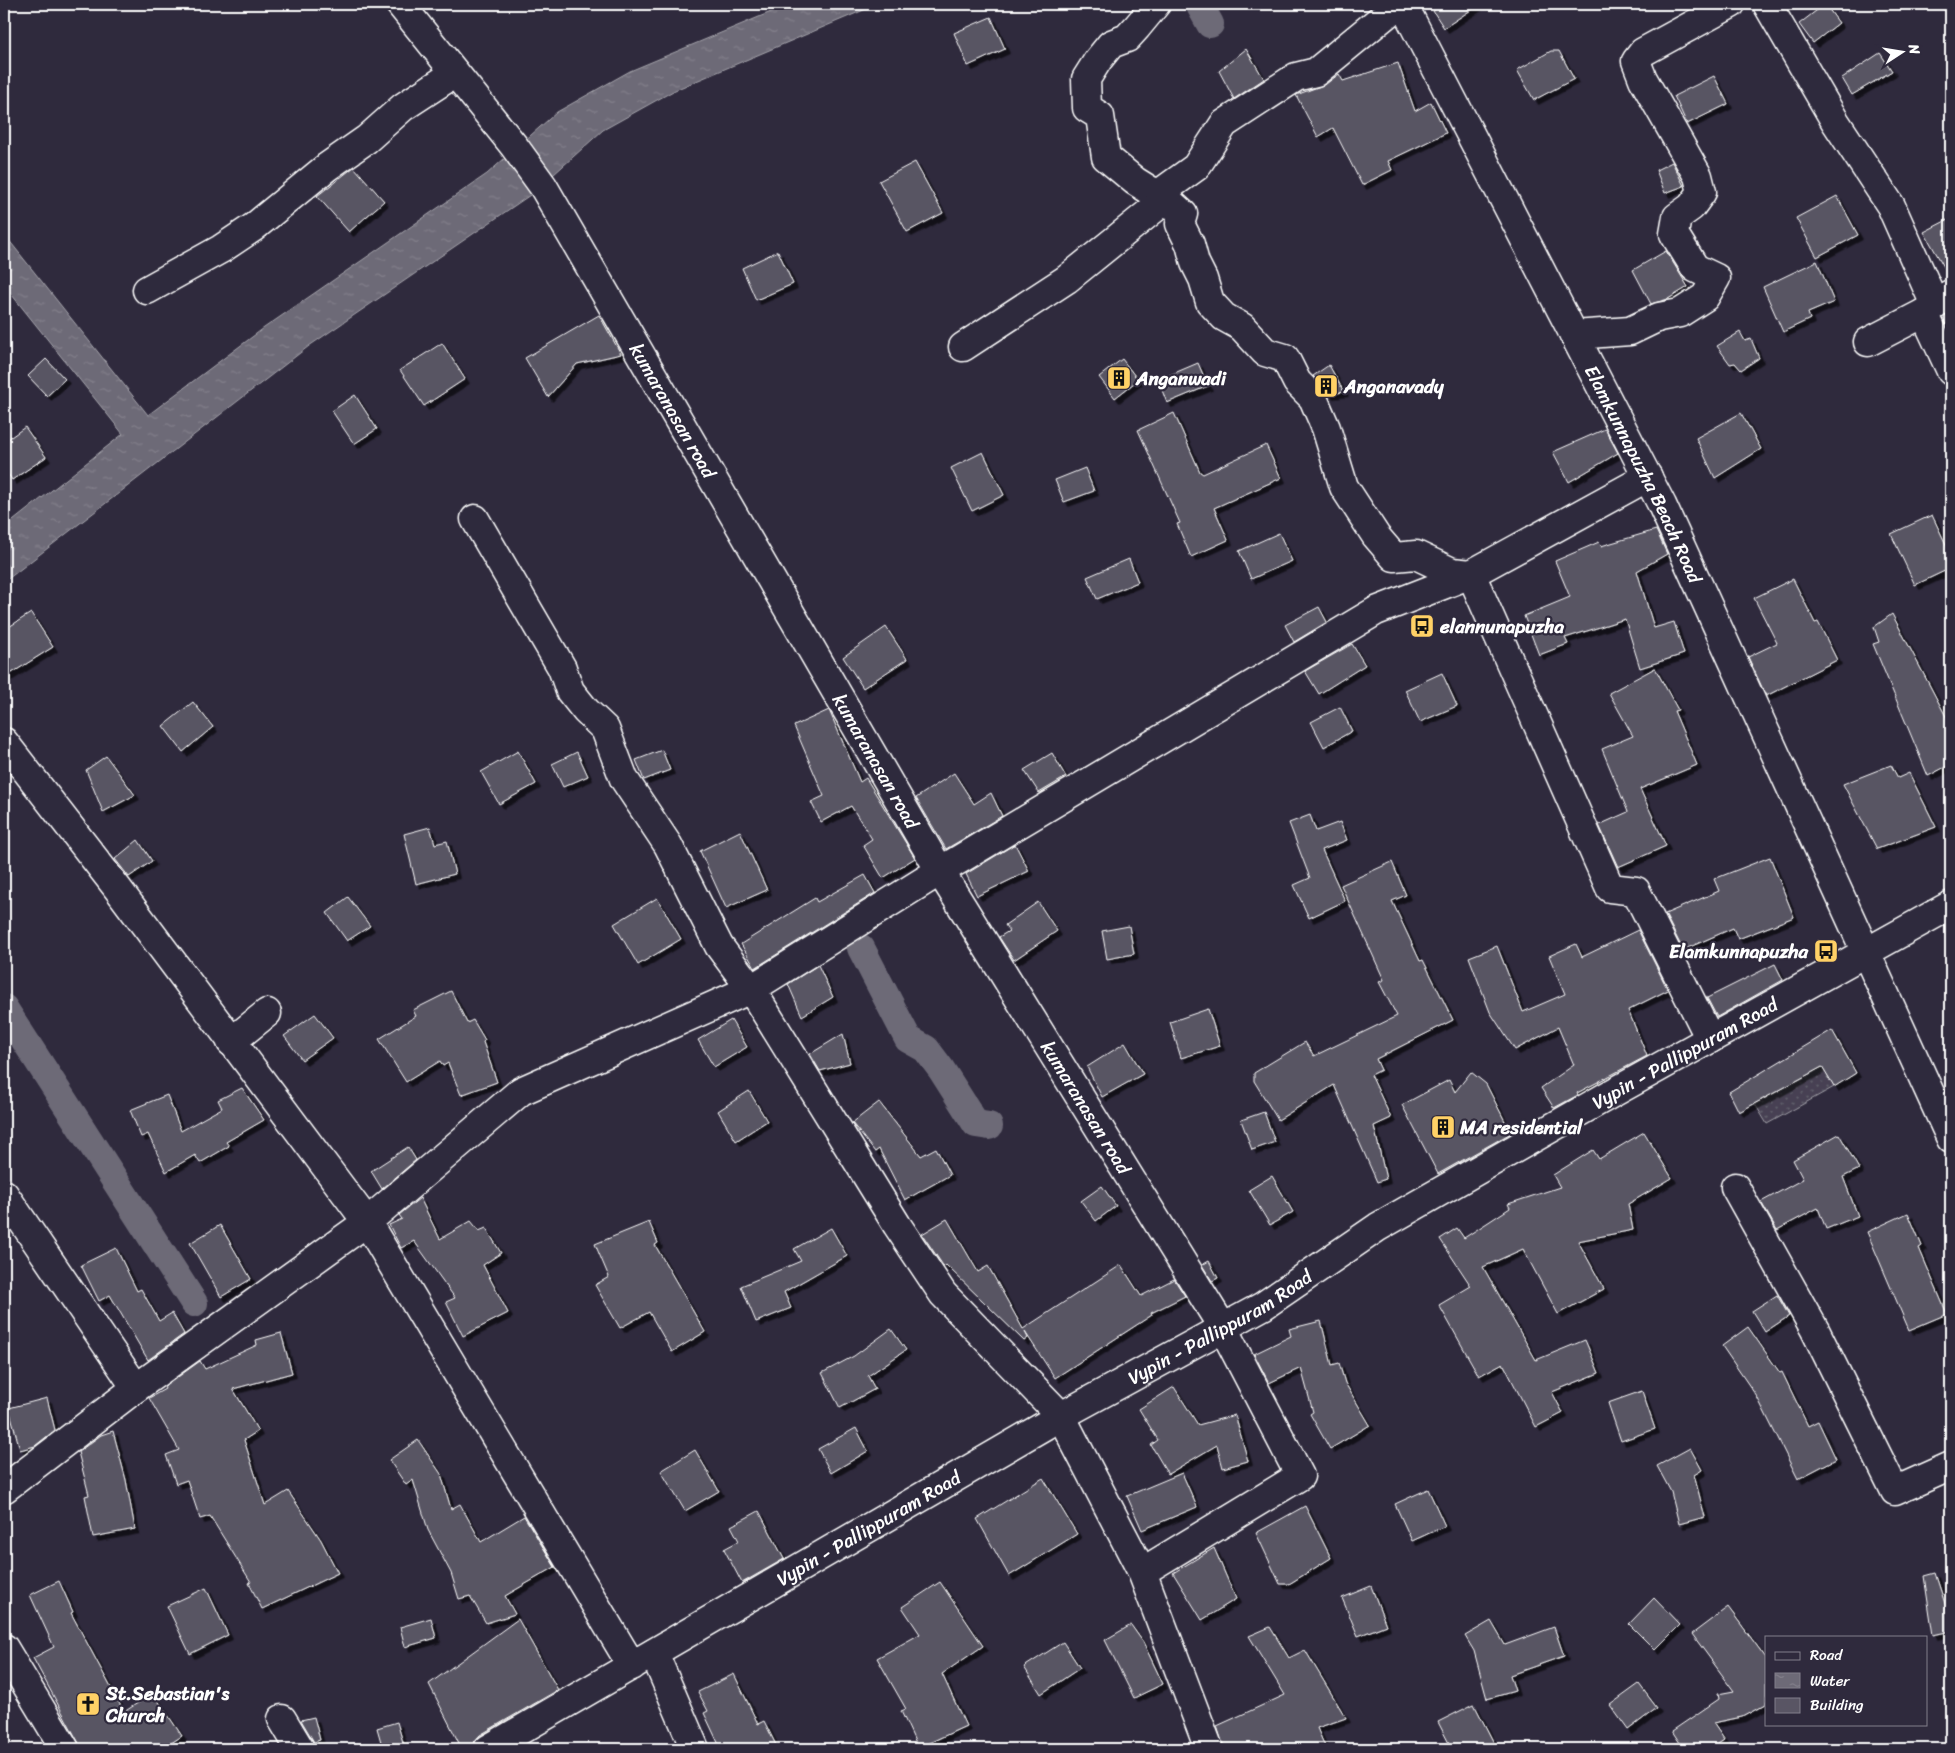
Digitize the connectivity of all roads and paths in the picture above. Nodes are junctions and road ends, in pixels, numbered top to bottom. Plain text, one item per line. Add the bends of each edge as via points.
1 (400, 4) edge
2 (1156, 4) edge
3 (1399, 4) edge
4 (1403, 4) edge
5 (1730, 4) edge
6 (1767, 4) edge
7 (455, 72) junction
8 (1163, 196) junction
9 (147, 290) dead end
10 (1937, 304) edge
11 (1574, 335) junction
12 (1868, 342) dead end
13 (963, 347) dead end
14 (1951, 371) edge
15 (1648, 477) junction
16 (474, 519) dead end
17 (1471, 574) junction
18 (4, 742) edge
19 (940, 871) junction
20 (1951, 905) edge
21 (1865, 952) junction
22 (751, 988) junction
23 (267, 1013) dead end
24 (1710, 1039) junction
25 (230, 1042) junction
26 (1951, 1138) edge
27 (1736, 1187) dead end
28 (4, 1194) edge
29 (366, 1222) junction
30 (1223, 1328) junction
31 (136, 1388) junction
32 (1061, 1416) junction
33 (1951, 1466) edge
34 (4, 1488) edge
35 (1142, 1572) junction
36 (4, 1648) edge
37 (643, 1659) junction
38 (282, 1719) dead end
39 (64, 1749) edge
40 (300, 1749) edge
41 (488, 1749) edge
42 (695, 1749) edge
43 (1209, 1749) edge

1 - 7 street
2 - 8 street via 1126,38 1111,44 1086,79 1087,108 1100,116 1106,157 1151,192
3 - 8 street via 1316,72 1296,76 1224,124 1196,167
4 - 11 street, Elamkunnapuzha Beach Road
5 - 11 street via 1643,52 1636,61 1698,176 1702,192 1677,217 1674,234 1695,268 1716,278 1705,297 1680,313 1659,317 1630,331
6 - 10 street via 1831,114 1891,206
7 - 9 street via 403,107 254,227
7 - 19 street, kumaranasan road via 543,186
8 - 13 street via 1067,279
8 - 17 street via 1183,214 1180,224 1210,302 1265,352 1285,358 1297,382 1313,398 1344,487 1376,536 1394,557 1416,555 1452,572
10 - 12 street
10 - 14 street
11 - 15 street, Elamkunnapuzha Beach Road
15 - 17 street
15 - 21 street, Elamkunnapuzha Beach Road
16 - 22 street via 562,668 570,691 605,729 624,779 668,845 719,946
17 - 19 street via 1376,611
17 - 24 street via 1610,888 1636,891
18 - 25 street via 118,889
19 - 22 street
19 - 30 street, kumaranasan road
20 - 21 street, Vypin - Pallippuram Road
21 - 24 street, Vypin - Pallippuram Road
21 - 26 street, Elamkunnapuzha Beach Road
22 - 29 street via 521,1091
22 - 32 street via 943,1294
23 - 25 street
24 - 30 street, Vypin - Pallippuram Road via 1378,1227 1264,1306
25 - 29 street
27 - 33 street via 1815,1330 1896,1491
28 - 31 street
29 - 31 street
29 - 37 street
30 - 32 street, Vypin - Pallippuram Road
30 - 35 street, kumaranasan road via 1300,1476
31 - 34 street
32 - 35 street
32 - 37 street, Vypin - Pallippuram Road
35 - 43 street
36 - 39 street
37 - 41 street, Vypin - Pallippuram Road
37 - 42 street
38 - 40 street

